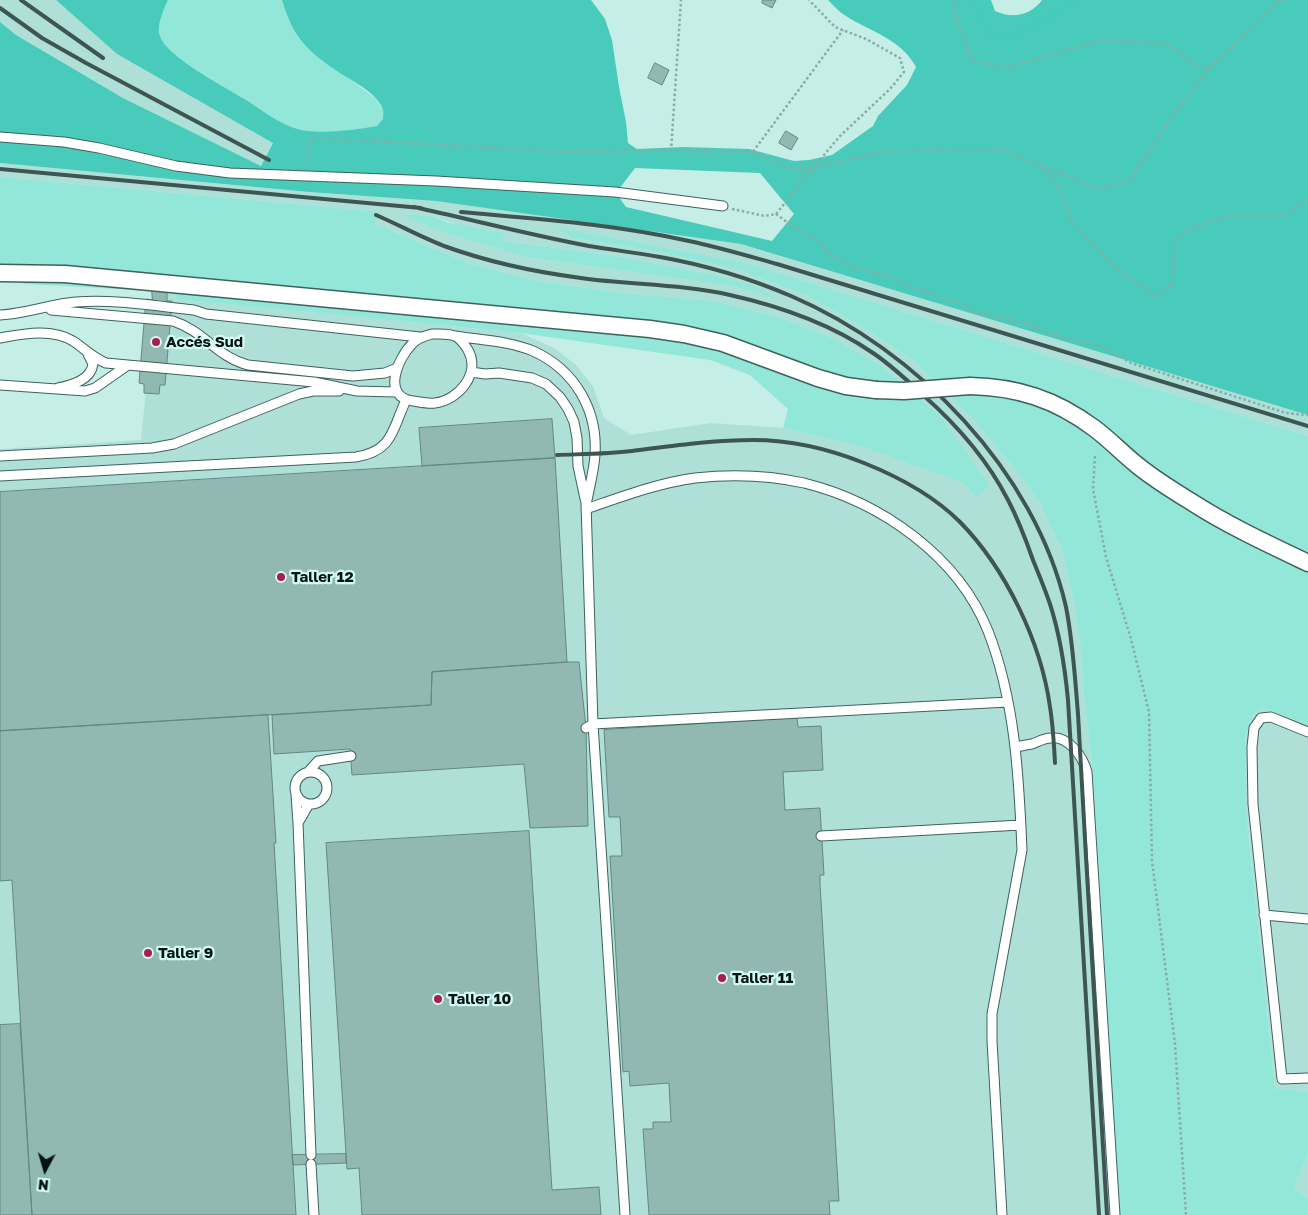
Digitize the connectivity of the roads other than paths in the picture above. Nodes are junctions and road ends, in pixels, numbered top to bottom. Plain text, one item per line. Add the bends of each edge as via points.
1 (0, 137) edge
2 (723, 206) road end
3 (0, 273) edge
4 (25, 273) junction
5 (0, 283) edge
6 (41, 309) junction
7 (0, 315) edge
8 (455, 336) junction
9 (420, 337) junction
10 (0, 338) edge
11 (87, 352) junction
12 (128, 365) junction
13 (397, 368) junction
14 (471, 372) junction
15 (0, 386) edge
16 (48, 389) junction
17 (357, 390) junction
18 (396, 392) junction
19 (406, 400) junction
20 (0, 456) edge
21 (0, 476) edge
22 (586, 506) junction
23 (1308, 563) edge
24 (1008, 702) junction
25 (589, 726) junction
26 (1308, 732) edge
27 (1016, 747) junction
28 (351, 756) dead end
29 (309, 771) junction
30 (296, 795) junction
31 (309, 804) junction
32 (298, 823) junction
33 (1021, 825) junction
34 (821, 836) dead end
35 (1264, 915) junction
36 (1308, 919) edge
37 (1308, 1078) edge
38 (314, 1215) edge
39 (625, 1215) edge
40 (1002, 1215) edge
41 (1115, 1215) edge

1 - 2 lane via 64,142 202,170 616,192
3 - 4 street
4 - 5 street
4 - 23 street, bridge via 94,276 650,328 723,343 846,386 904,391 970,386 1012,390 1040,397 1065,410 1094,428 1138,466 1192,502
6 - 7 lane
6 - 9 lane via 88,301
6 - 13 lane via 173,321 199,334 225,356 248,365 353,376 386,373
8 - 9 lane via 432,334
8 - 14 lane via 470,354
8 - 22 lane via 532,350 566,373 578,388 593,421 594,464
9 - 13 lane via 412,343
10 - 11 lane via 28,333 60,336
11 - 12 lane via 106,363
11 - 16 lane via 93,364 90,374 65,386
12 - 16 lane via 94,388 84,391
12 - 17 lane via 314,382
13 - 18 lane
14 - 19 lane via 464,387 448,399 435,403
14 - 22 lane via 499,372 532,378 546,384 560,397 574,422 578,438 578,466
15 - 16 lane
17 - 18 lane
17 - 20 lane via 298,394 174,444
18 - 19 lane
19 - 21 lane via 388,442 370,455
22 - 24 lane via 663,484 722,476 803,483 853,500 878,512 924,544 969,595 988,631
22 - 25 lane
24 - 25 lane
24 - 27 lane
25 - 39 lane
26 - 35 lane via 1271,717 1261,718 1254,728 1253,804
27 - 33 lane
27 - 41 lane via 1049,738 1060,739 1080,755 1087,772
28 - 29 lane via 318,760
29 - 30 lane via 296,779
29 - 31 lane via 323,777 327,787 324,798
30 - 31 lane
30 - 32 lane
31 - 32 lane
32 - 38 lane
33 - 34 lane
33 - 40 lane via 1022,850 992,1014
35 - 36 lane
35 - 37 lane via 1282,1079

